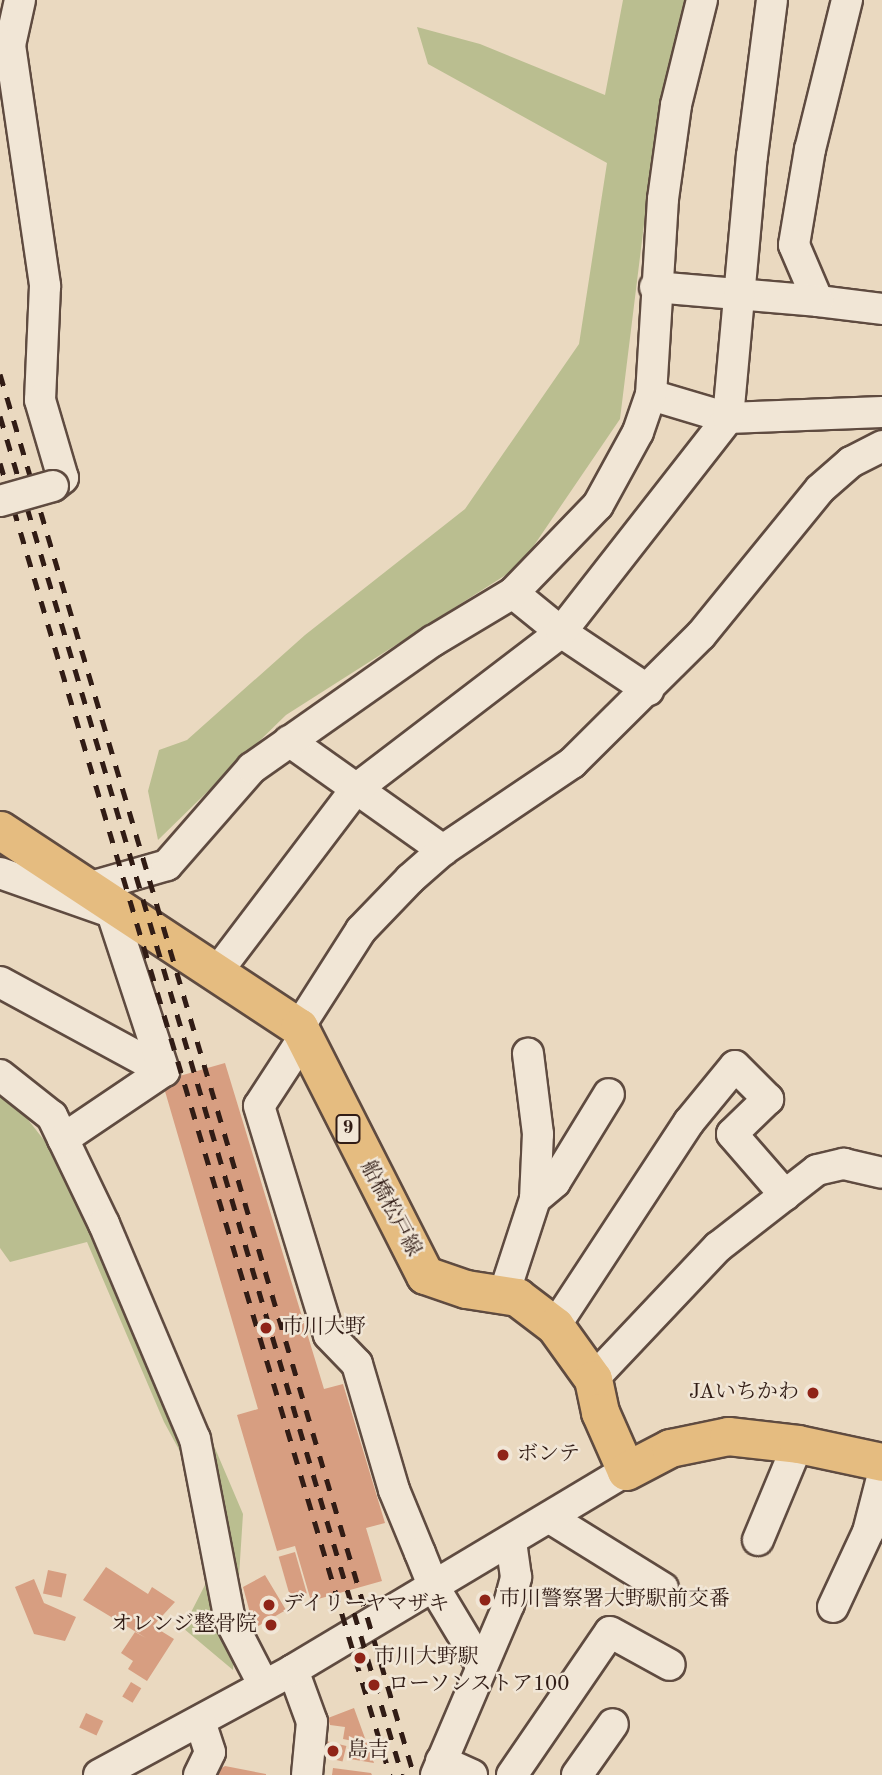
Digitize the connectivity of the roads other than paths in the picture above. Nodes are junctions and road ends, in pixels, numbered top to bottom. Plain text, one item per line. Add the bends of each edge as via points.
1 (20, 0) edge
2 (702, 0) edge
3 (772, 0) edge
4 (847, 0) edge
5 (655, 286) junction
6 (740, 294) junction
7 (818, 301) junction
8 (882, 309) edge
9 (651, 395) junction
10 (882, 412) edge
11 (728, 418) junction
12 (882, 446) edge
13 (0, 501) edge
14 (513, 593) junction
15 (561, 632) junction
16 (648, 690) junction
17 (289, 741) junction
18 (356, 789) junction
19 (0, 830) edge
20 (443, 850) junction
21 (0, 873) edge
22 (104, 900) junction
23 (217, 972) junction
24 (0, 982) edge
25 (301, 1032) junction
26 (528, 1054) dead end
27 (163, 1071) junction
28 (0, 1075) edge
29 (609, 1094) dead end
30 (64, 1139) junction
31 (882, 1173) edge
32 (785, 1195) junction
33 (535, 1199) junction
34 (504, 1294) junction
35 (555, 1326) junction
36 (593, 1379) junction
37 (798, 1444) junction
38 (882, 1462) edge
39 (626, 1471) junction
40 (882, 1478) edge
41 (550, 1518) junction
42 (758, 1540) dead end
43 (511, 1542) junction
44 (434, 1587) junction
45 (663, 1588) dead end
46 (833, 1608) dead end
47 (670, 1665) dead end
48 (482, 1667) junction
49 (293, 1670) junction
50 (263, 1684) junction
51 (200, 1722) junction
52 (613, 1724) dead end
53 (439, 1768) edge
54 (112, 1772) edge
55 (199, 1775) edge
56 (307, 1775) edge
57 (471, 1775) edge
58 (512, 1775) edge
59 (577, 1775) edge

1 - 13 street, bridge via 10,45 45,286 40,400 63,478 53,486
2 - 5 street via 676,106
3 - 6 street
4 - 7 street via 810,149 794,245
5 - 6 street
5 - 9 street
6 - 7 street
6 - 11 street
7 - 8 street
9 - 11 street
9 - 14 street via 638,432 598,505
10 - 11 street
11 - 15 street
12 - 16 street via 852,462 820,489 701,635
14 - 15 street
14 - 17 street via 433,641
15 - 16 street
15 - 18 street
16 - 20 street via 544,786
17 - 18 street
17 - 22 street via 252,768 167,865
18 - 20 street
18 - 23 street
19 - 22 main road, 船橋松戸線 / 9
20 - 25 street via 361,930
21 - 22 street
22 - 23 main road, 船橋松戸線 / 9
22 - 27 street
23 - 25 main road, 船橋松戸線 / 9
24 - 27 street
25 - 34 main road, 船橋松戸線 / 9 via 425,1275 466,1289
25 - 44 street via 259,1106 329,1335 357,1364 394,1490
26 - 33 street via 538,1134
27 - 30 street
28 - 30 street via 52,1116
29 - 33 street via 555,1182
30 - 50 street via 195,1439 230,1620
31 - 32 street via 844,1164 817,1170
32 - 35 street via 732,1134 768,1099 735,1066 682,1133
32 - 36 street via 718,1247
33 - 34 street
34 - 35 main road, 船橋松戸線 / 9 via 532,1305
35 - 36 main road, 船橋松戸線 / 9
36 - 39 main road, 船橋松戸線 / 9 via 600,1412
37 - 38 main road
37 - 39 main road via 740,1437 702,1439 670,1448
37 - 42 street
39 - 41 street
40 - 46 street via 868,1532
41 - 43 street
41 - 45 street
43 - 44 street
43 - 48 street via 516,1577
44 - 48 street
44 - 49 street
47 - 58 street via 610,1632
48 - 53 street
49 - 50 street
49 - 56 street via 312,1721
50 - 51 street
51 - 54 street
51 - 55 street via 210,1752
52 - 59 street
53 - 57 street

